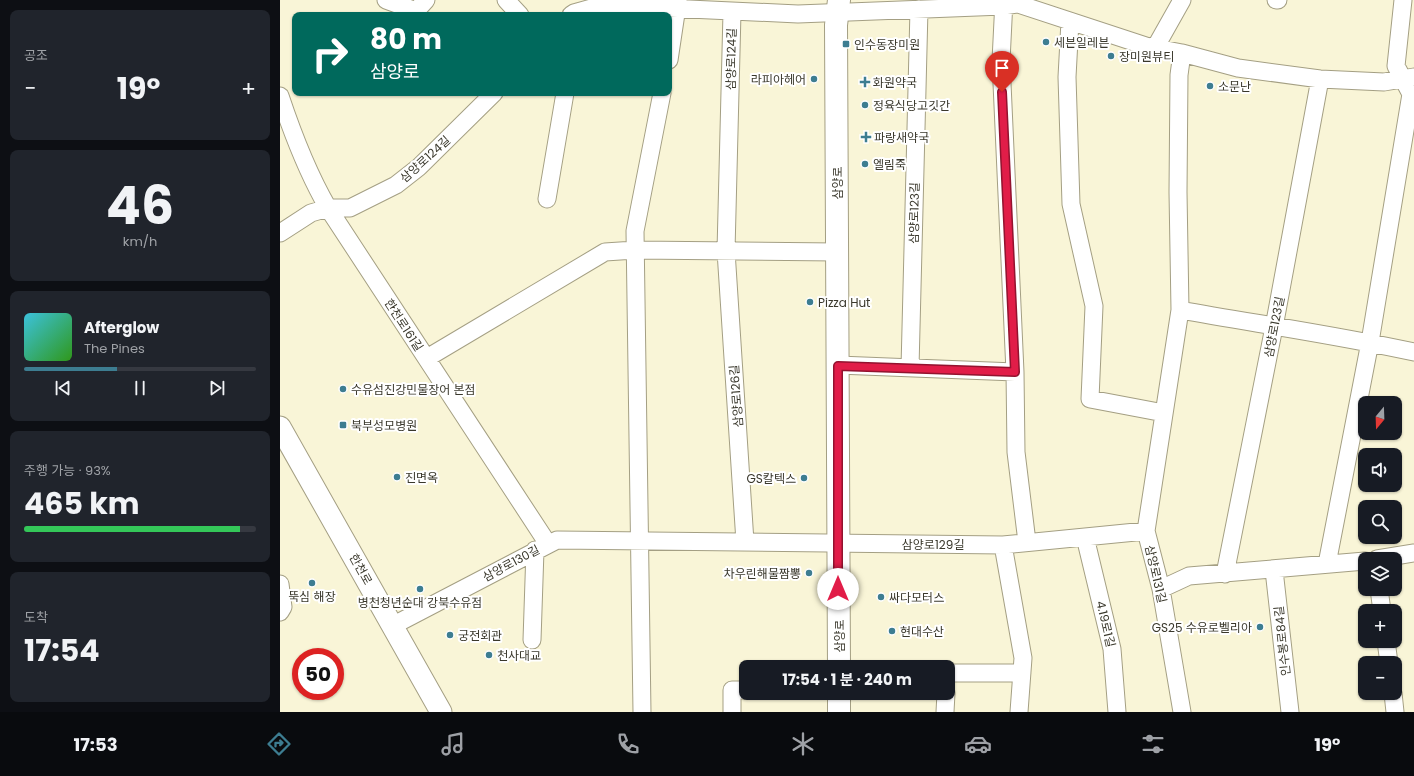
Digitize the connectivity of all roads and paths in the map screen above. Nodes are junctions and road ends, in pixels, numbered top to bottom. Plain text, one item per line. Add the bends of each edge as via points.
1 (386, 0) edge
2 (426, 0) edge
3 (506, 0) edge
4 (1182, 0) edge
5 (1403, 0) edge
6 (1004, 3) edge
7 (592, 4) edge
8 (678, 5) edge
9 (838, 6) edge
10 (919, 9) junction
11 (517, 12) edge
12 (577, 12) edge
13 (732, 12) junction
14 (1070, 21) junction
15 (672, 42) edge
16 (1155, 48) junction
17 (1182, 53) junction
18 (1320, 79) junction
19 (1410, 79) edge
20 (280, 96) edge
21 (491, 96) edge
22 (564, 96) edge
23 (661, 96) edge
24 (547, 199) dead end
25 (328, 208) junction
26 (280, 233) edge
27 (635, 250) junction
28 (726, 251) junction
29 (837, 252) junction
30 (1180, 310) junction
31 (1274, 327) junction
32 (1370, 342) junction
33 (1414, 352) edge
34 (426, 358) junction
35 (838, 366) junction
36 (910, 368) junction
37 (1015, 372) junction
38 (1164, 413) junction
39 (280, 427) edge
40 (1146, 531) junction
41 (1085, 537) junction
42 (639, 540) junction
43 (745, 542) junction
44 (1027, 542) junction
45 (838, 543) junction
46 (1003, 545) junction
47 (542, 547) junction
48 (1414, 553) edge
49 (1402, 555) edge
50 (1358, 562) edge
51 (1327, 564) junction
52 (1274, 570) junction
53 (1225, 574) junction
54 (280, 584) edge
55 (1161, 589) junction
56 (280, 612) edge
57 (392, 626) junction
58 (532, 640) dead end
59 (839, 660) edge
60 (955, 673) edge
61 (1022, 673) junction
62 (739, 690) edge
63 (839, 700) edge
64 (946, 700) edge
65 (1393, 700) edge
66 (441, 712) edge
67 (642, 712) edge
68 (732, 712) edge
69 (839, 712) edge
70 (945, 712) edge
71 (1020, 712) edge
72 (1117, 712) edge
73 (1182, 712) edge
74 (1290, 712) edge
75 (1394, 712) edge

1 - 2 street via 416,11
3 - 11 street
4 - 16 street
5 - 19 street via 1396,66
6 - 10 street
6 - 14 street via 1018,4
6 - 37 street via 1001,61
7 - 8 street, 삼양로124길
7 - 12 street, 삼양로124길
8 - 13 street, 삼양로124길
8 - 15 street
9 - 10 street
9 - 13 street, 삼양로124길 via 798,14
9 - 29 main road, 삼양로
10 - 36 street, 삼양로123길
13 - 28 street, 삼양로124길
14 - 16 street
14 - 38 street via 1067,77 1071,204 1094,306 1090,399
16 - 17 street
17 - 18 street via 1238,68
17 - 30 street via 1179,75 1178,169
18 - 19 street via 1384,82
18 - 31 street, 삼양로123길
19 - 32 street via 1411,94
20 - 25 street, 한천로161길 via 294,138
21 - 25 street, 삼양로124길 via 419,167 396,185 350,208
22 - 24 street
23 - 27 street via 634,231
25 - 26 street, 삼양로124길 via 311,213
25 - 34 street, 한천로161길
27 - 28 street
27 - 34 street via 605,252
27 - 42 street
28 - 29 street
28 - 43 street, 삼양로126길
29 - 35 main road, 삼양로
30 - 31 street
30 - 38 street
31 - 32 street
31 - 53 street, 삼양로123길
32 - 33 street
32 - 51 street
34 - 47 street, 한천로161길
35 - 36 street
35 - 45 main road, 삼양로
36 - 37 street
37 - 44 street via 1016,452
38 - 40 street
39 - 57 street, 한천로
40 - 41 street, 삼양로129길
40 - 55 street, 삼양로131길
41 - 44 street, 삼양로129길
41 - 72 street, 4.19로1길 via 1112,649
42 - 43 street, 삼양로130길
42 - 47 street, 삼양로130길 via 557,540
42 - 67 street
43 - 45 street, 삼양로130길
44 - 46 street, 삼양로129길
45 - 46 street, 삼양로129길
45 - 59 main road, 삼양로
46 - 61 street via 1023,658
47 - 57 street, 삼양로130길
47 - 58 street
48 - 49 street
50 - 51 street
51 - 52 street
52 - 53 street
52 - 74 street, 인수봉로84길
53 - 55 street via 1189,576
54 - 56 street via 283,607
55 - 73 street, 삼양로131길
57 - 66 street, 한천로
60 - 61 street
61 - 71 street
62 - 68 street via 732,690
63 - 69 main road
64 - 70 street
65 - 75 street

